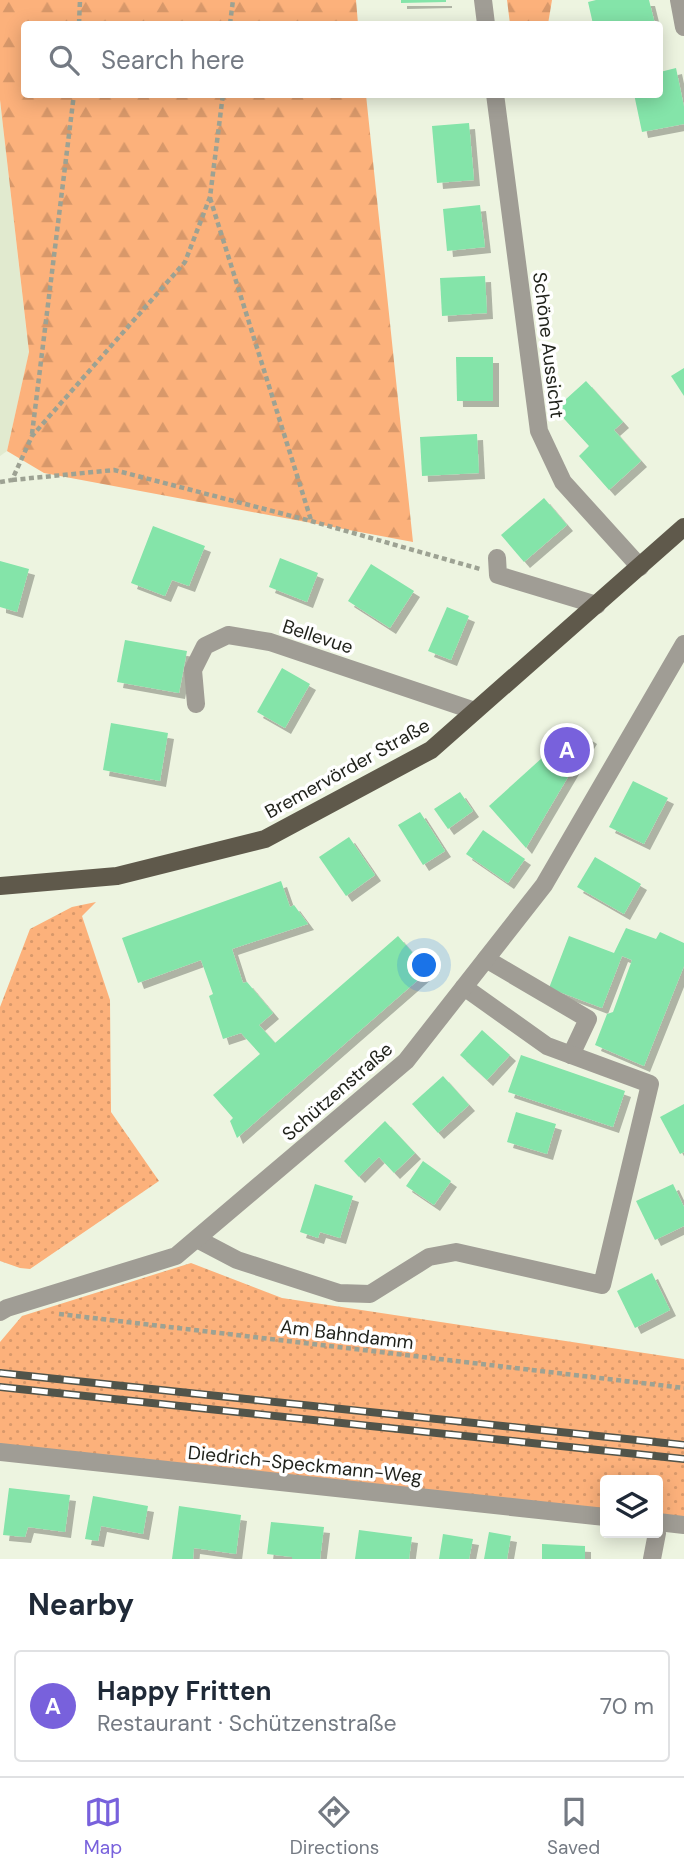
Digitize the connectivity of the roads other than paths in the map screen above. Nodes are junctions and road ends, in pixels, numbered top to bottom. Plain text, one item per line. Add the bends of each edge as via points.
1 (483, 0) edge
2 (679, 0) edge
3 (486, 21) edge
4 (684, 27) edge
5 (496, 98) edge
6 (684, 527) edge
7 (498, 566) road end
8 (640, 567) junction
9 (597, 604) junction
10 (684, 644) edge
11 (196, 704) dead end
12 (475, 711) junction
13 (0, 887) edge
14 (486, 959) junction
15 (464, 987) junction
16 (571, 1055) junction
17 (197, 1239) junction
18 (2, 1309) edge
19 (0, 1452) edge
20 (600, 1516) edge
21 (684, 1525) edge
22 (663, 1527) edge
23 (656, 1538) edge
24 (652, 1559) edge

1 - 3 street
2 - 4 street
5 - 8 street, Schöne Aussicht via 539,431 563,482
6 - 8 main road, Bremervörder Straße
7 - 9 street
8 - 9 main road, Bremervörder Straße
9 - 12 main road, Bremervörder Straße
10 - 14 street, Schützenstraße via 544,886
11 - 12 street, Bellevue via 193,670 205,646 228,635 270,642
12 - 13 main road, Bremervörder Straße via 431,750 265,839 117,876
14 - 15 street, Schützenstraße
14 - 16 street via 588,1019
15 - 16 street via 547,1046
15 - 17 street, Schützenstraße via 406,1061
16 - 17 street via 650,1084 602,1286 456,1252 429,1256 370,1294 340,1293 237,1260
17 - 18 street, Schützenstraße via 176,1256
19 - 20 street, Diedrich-Speckmann-Weg
21 - 22 street
23 - 24 street

